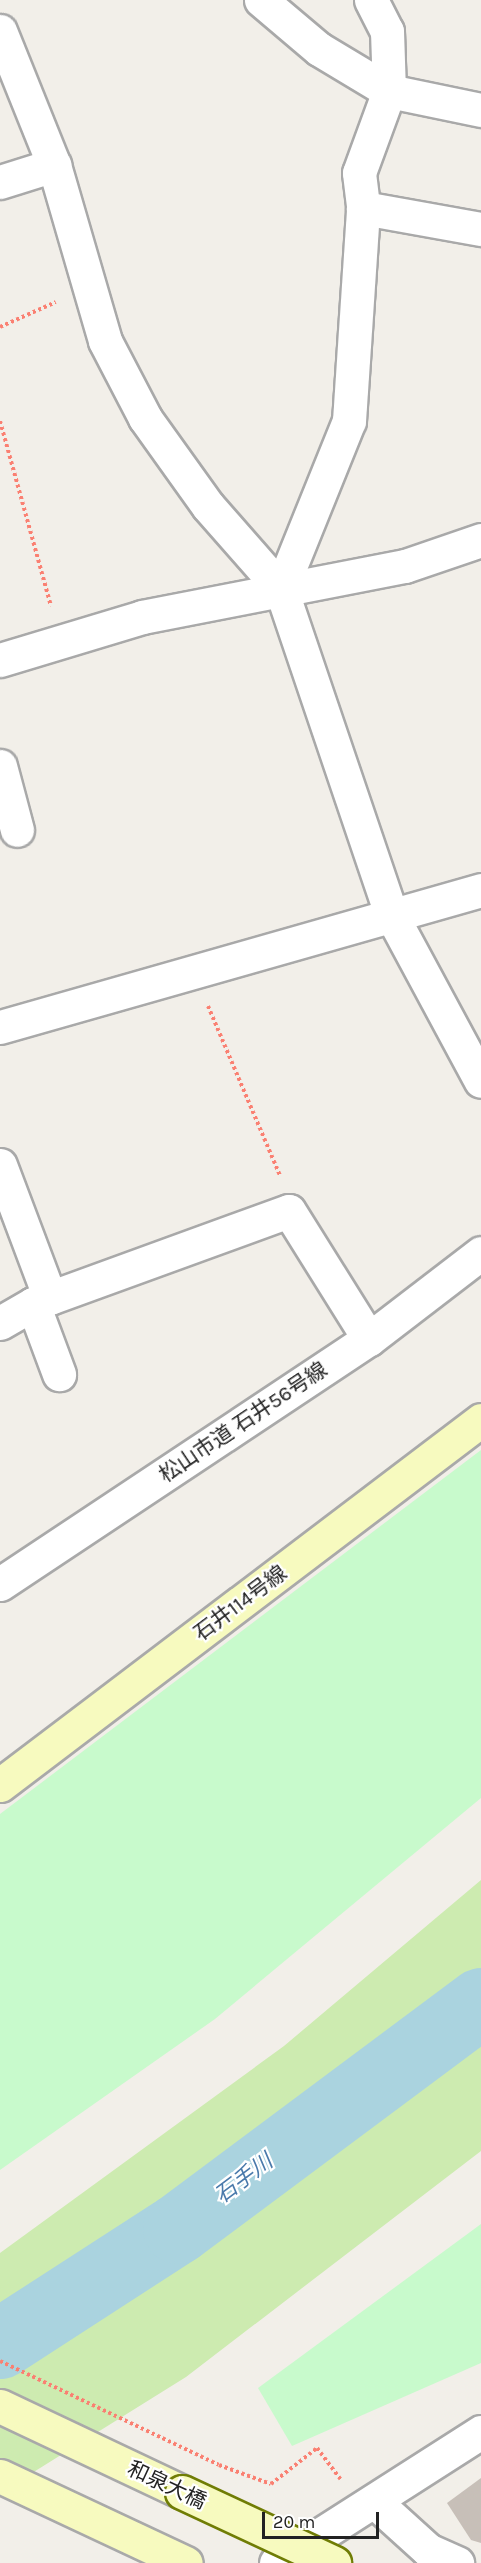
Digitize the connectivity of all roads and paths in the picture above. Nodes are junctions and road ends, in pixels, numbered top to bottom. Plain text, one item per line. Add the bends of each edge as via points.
1 (261, 0) edge
2 (371, 0) edge
3 (0, 31) edge
4 (389, 91) junction
5 (481, 110) edge
6 (54, 165) junction
7 (0, 182) edge
8 (363, 208) junction
9 (481, 229) edge
10 (89, 286) junction
11 (0, 327) edge
12 (0, 421) edge
13 (481, 540) edge
14 (281, 589) junction
15 (61, 641) junction
16 (0, 660) edge
17 (0, 766) edge
18 (17, 830) dead end
19 (481, 890) edge
20 (392, 916) junction
21 (194, 972) junction
22 (0, 1027) edge
23 (481, 1081) edge
24 (0, 1165) edge
25 (289, 1211) junction
26 (481, 1253) edge
27 (42, 1301) junction
28 (0, 1323) edge
29 (369, 1339) junction
30 (59, 1374) dead end
31 (481, 1420) edge
32 (0, 1584) edge
33 (0, 1785) edge
34 (0, 2361) edge
35 (0, 2406) edge
36 (481, 2432) edge
37 (317, 2448) dead end
38 (0, 2476) edge
39 (374, 2501) junction
40 (431, 2559) edge
41 (186, 2563) edge
42 (276, 2563) edge
43 (334, 2563) edge

1 - 4 street via 319,48
2 - 4 street via 387,31
3 - 6 street
4 - 5 street
4 - 8 street via 359,173
6 - 7 street
6 - 10 street
8 - 9 street
8 - 14 street via 349,421
10 - 11 path
10 - 14 street via 105,341 145,418 208,506
12 - 15 path
13 - 14 street via 405,567
14 - 15 street via 142,617
14 - 20 street
15 - 16 street
17 - 18 street
19 - 20 street
20 - 21 street
20 - 23 street
21 - 22 street
21 - 25 path via 291,1203
24 - 27 street
25 - 27 street
25 - 29 street
26 - 29 street, 松山市道 石井56号線
27 - 28 street
27 - 30 street
29 - 32 street, 松山市道 石井56号線
31 - 33 street, 石井114号線
34 - 37 path via 219,2464 271,2484
35 - 43 street, 和泉大橋, bridge
36 - 39 street
38 - 41 street
39 - 40 street
39 - 42 street

